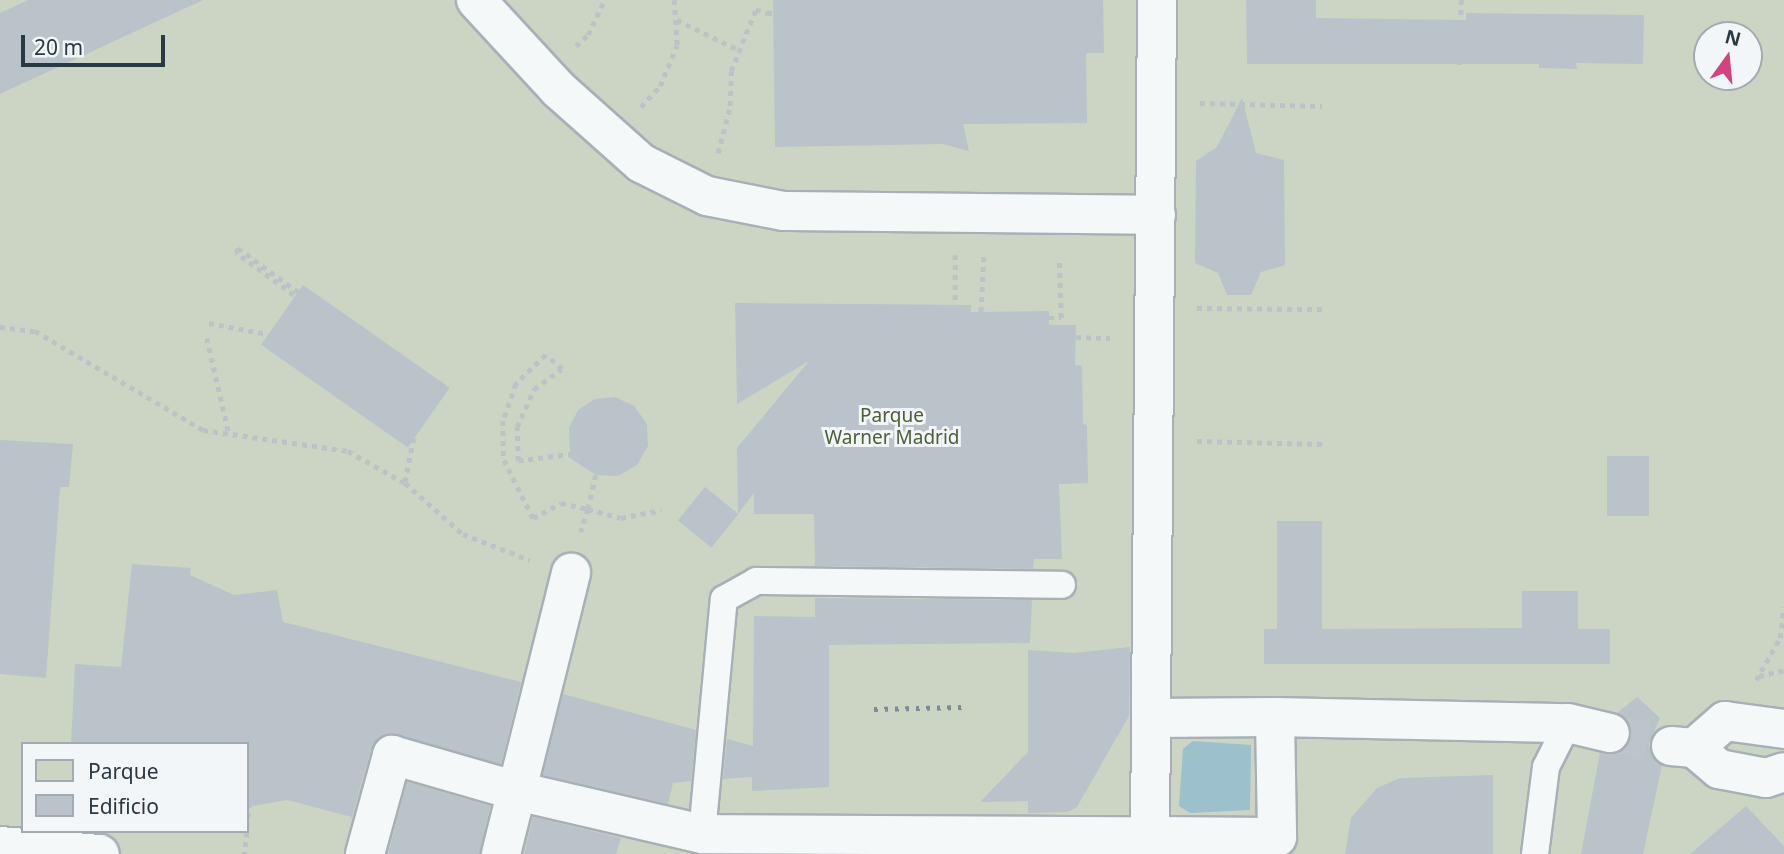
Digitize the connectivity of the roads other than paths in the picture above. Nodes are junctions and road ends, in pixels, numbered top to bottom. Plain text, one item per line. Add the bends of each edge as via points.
1 (476, 0) edge
2 (1157, 0) edge
3 (1156, 215) junction
4 (571, 573) road end
5 (1062, 585) dead end
6 (1275, 717) junction
7 (1151, 718) junction
8 (1569, 723) junction
9 (1782, 725) edge
10 (1610, 733) tunnel mouth
11 (1778, 781) edge
12 (517, 791) junction
13 (702, 834) junction
14 (1150, 836) junction
15 (651, 839) edge
16 (0, 846) edge
17 (100, 854) edge
18 (365, 854) edge
19 (501, 854) edge
20 (1535, 854) edge

1 - 3 street via 558,89 641,163 707,196 783,211
2 - 3 street
3 - 7 street
4 - 12 street
5 - 13 lane via 755,581 724,599
6 - 7 street
6 - 8 street
6 - 14 street via 1277,837
7 - 14 street
8 - 10 street
8 - 20 lane via 1546,767
9 - 11 street via 1725,721 1683,747 1719,769
12 - 15 street
12 - 18 street via 392,755
12 - 19 street
13 - 14 street
13 - 15 street
16 - 17 street

